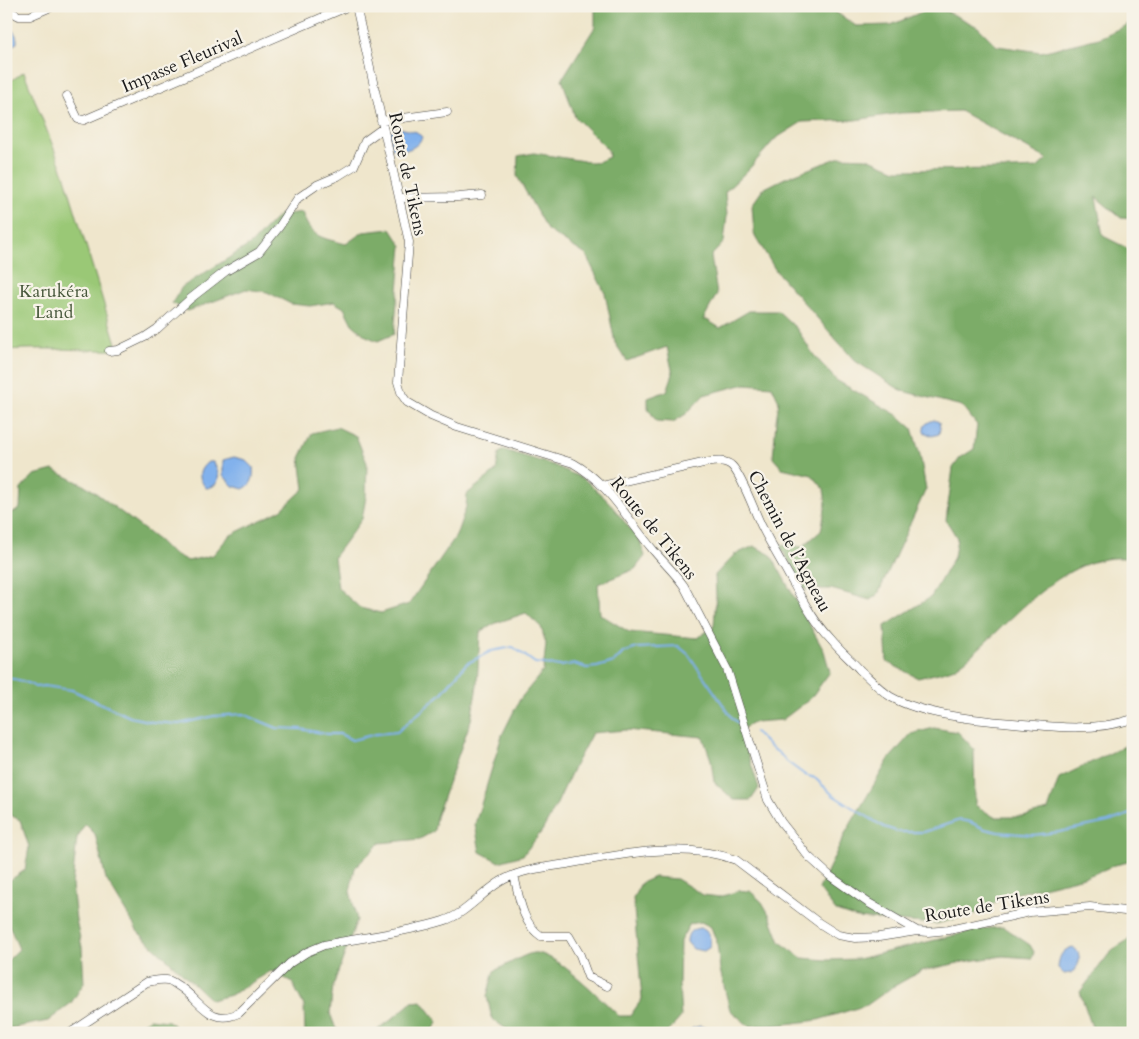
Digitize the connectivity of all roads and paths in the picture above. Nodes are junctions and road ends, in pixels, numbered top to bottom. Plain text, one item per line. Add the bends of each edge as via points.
1 (53, 6) edge
2 (349, 6) edge
3 (356, 6) edge
4 (6, 9) edge
5 (67, 96) dead end
6 (447, 112) dead end
7 (382, 124) junction
8 (482, 195) dead end
9 (400, 198) junction
10 (109, 350) dead end
11 (602, 486) junction
12 (1133, 719) edge
13 (514, 875) junction
14 (1133, 912) edge
15 (917, 931) junction
16 (607, 986) dead end
17 (70, 1033) edge

1 - 4 street via 30,16 19,16
2 - 5 street, Impasse Fleurival via 84,120 78,118
3 - 7 street, Route de Tikens
6 - 7 street
7 - 9 street, Route de Tikens
7 - 10 street via 365,141 354,166 298,198 259,252 226,271 157,329 118,350
8 - 9 street
9 - 11 street, Route de Tikens via 409,242 398,370 402,395 407,402 438,419 573,463
11 - 12 street, Chemin de l’Agneau via 703,463 720,461 729,464 738,475 763,529 819,626 877,686 901,702 975,720 1065,728 1094,728
11 - 15 street, Route de Tikens via 684,586 727,669 768,800 781,822 808,856 830,876
13 - 15 street via 618,855 707,852 736,860 838,935 879,937
13 - 16 street via 531,927 548,938 569,936 588,977
13 - 17 street via 444,921 324,945 306,952 290,963 239,1013 228,1018 213,1016 181,987 168,980 157,980 147,982
14 - 15 street, Route de Tikens via 1090,907 1030,912 949,930

